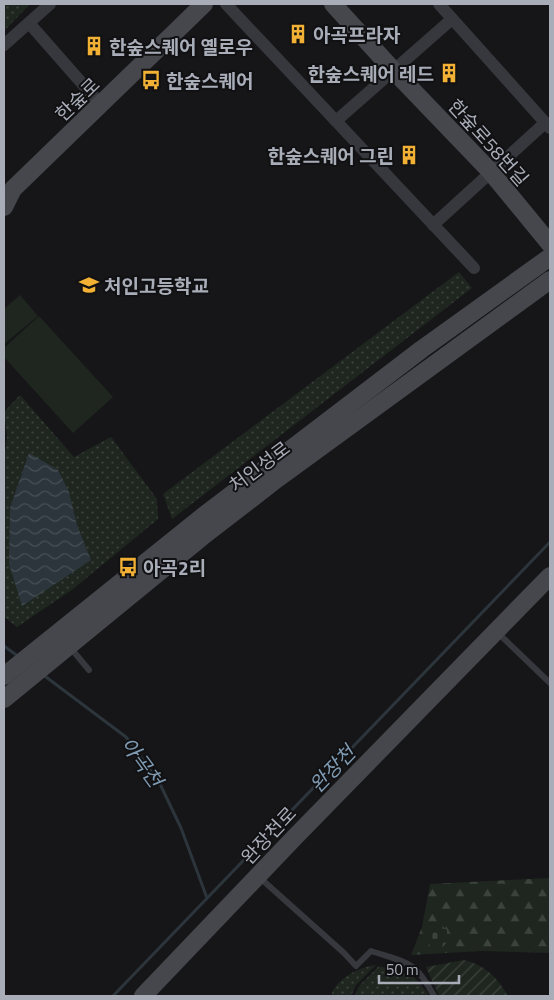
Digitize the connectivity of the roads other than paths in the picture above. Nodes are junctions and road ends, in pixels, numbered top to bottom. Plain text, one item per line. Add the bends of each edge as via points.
1 (50, 4) edge
2 (204, 4) edge
3 (226, 4) edge
4 (333, 4) edge
5 (439, 4) edge
6 (452, 19) junction
7 (29, 23) junction
8 (4, 44) edge
9 (394, 71) junction
10 (101, 105) junction
11 (336, 121) junction
12 (548, 126) edge
13 (490, 172) junction
14 (8, 185) edge
15 (4, 206) edge
16 (433, 225) junction
17 (550, 244) edge
18 (550, 258) edge
19 (474, 268) dead end
20 (550, 280) edge
21 (550, 576) edge
22 (496, 632) junction
23 (58, 648) junction
24 (89, 670) dead end
25 (8, 673) edge
26 (550, 683) edge
27 (4, 699) edge
28 (258, 876) junction
29 (143, 996) edge
30 (434, 996) edge

1 - 7 street
2 - 10 main road, 한숲로
3 - 11 street
4 - 9 main road, 한숲로58번길
5 - 6 street
6 - 9 street
6 - 12 street
7 - 8 street
7 - 10 street
9 - 11 street
9 - 13 main road, 한숲로58번길
10 - 14 main road, 한숲로
11 - 16 street
12 - 13 street
13 - 16 street
13 - 17 main road, 한숲로58번길
14 - 15 main road, 한숲로
16 - 19 street
18 - 23 main road, 처인성로 via 422,349 202,517
20 - 23 main road, 처인성로 via 277,479
21 - 22 main road, 완장천로
22 - 26 lane
22 - 28 main road, 완장천로
23 - 24 lane
23 - 25 main road, 처인성로
23 - 27 main road, 처인성로
28 - 29 main road, 완장천로
28 - 30 lane via 356,966 371,951 413,964

